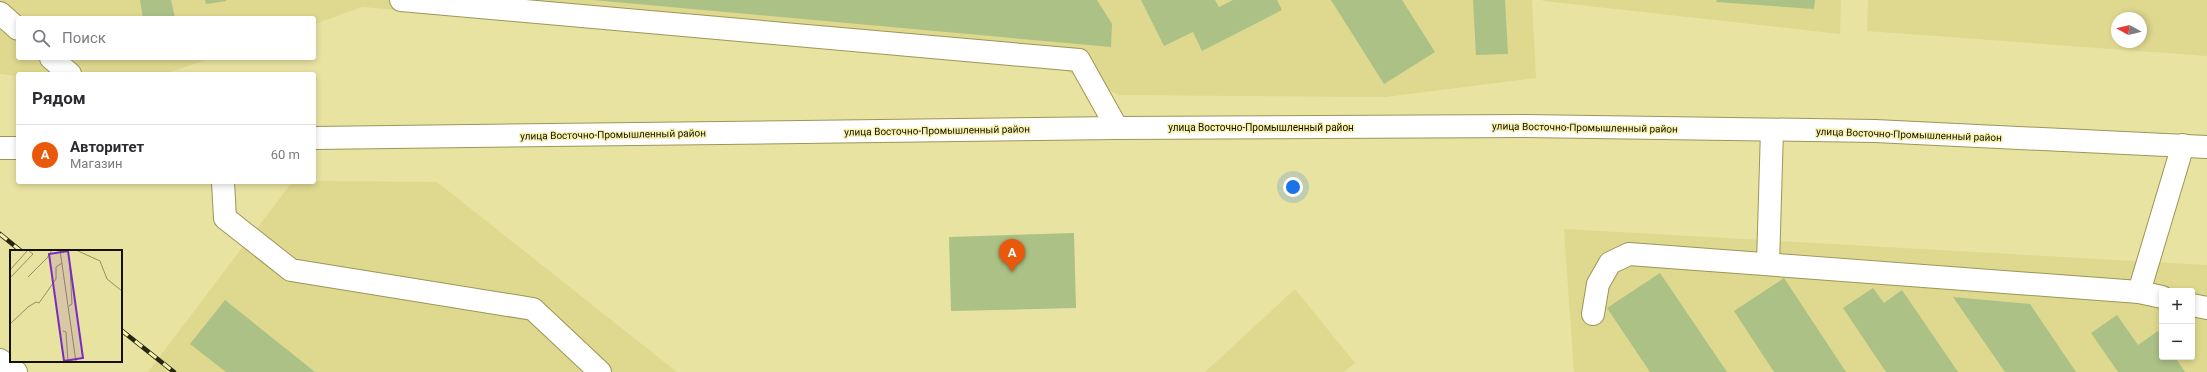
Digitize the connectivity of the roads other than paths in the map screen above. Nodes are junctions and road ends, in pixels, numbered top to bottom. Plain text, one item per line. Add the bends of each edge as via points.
1 (401, 0) edge
2 (0, 13) edge
3 (16, 27) edge
4 (53, 60) edge
5 (68, 72) edge
6 (1117, 128) junction
7 (1772, 130) junction
8 (316, 138) edge
9 (2183, 145) junction
10 (2207, 147) edge
11 (0, 148) edge
12 (16, 148) edge
13 (223, 184) edge
14 (1768, 264) junction
15 (2139, 292) junction
16 (2159, 296) edge
17 (2195, 306) edge
18 (2207, 308) edge
19 (1592, 314) dead end
20 (0, 360) edge
21 (16, 372) edge
22 (600, 372) edge

1 - 6 street via 1079,60
2 - 3 street
4 - 5 street
6 - 7 street, улица Восточно-Промышленный район via 1525,126
6 - 8 street, улица Восточно-Промышленный район
7 - 9 street, улица Восточно-Промышленный район via 1874,131
7 - 14 street
9 - 10 street, улица Восточно-Промышленный район
9 - 15 street
11 - 12 street
13 - 22 street via 225,218 292,270 533,309
14 - 15 street
14 - 19 street via 1629,254 1610,263 1598,284
15 - 16 street
17 - 18 street
20 - 21 street

